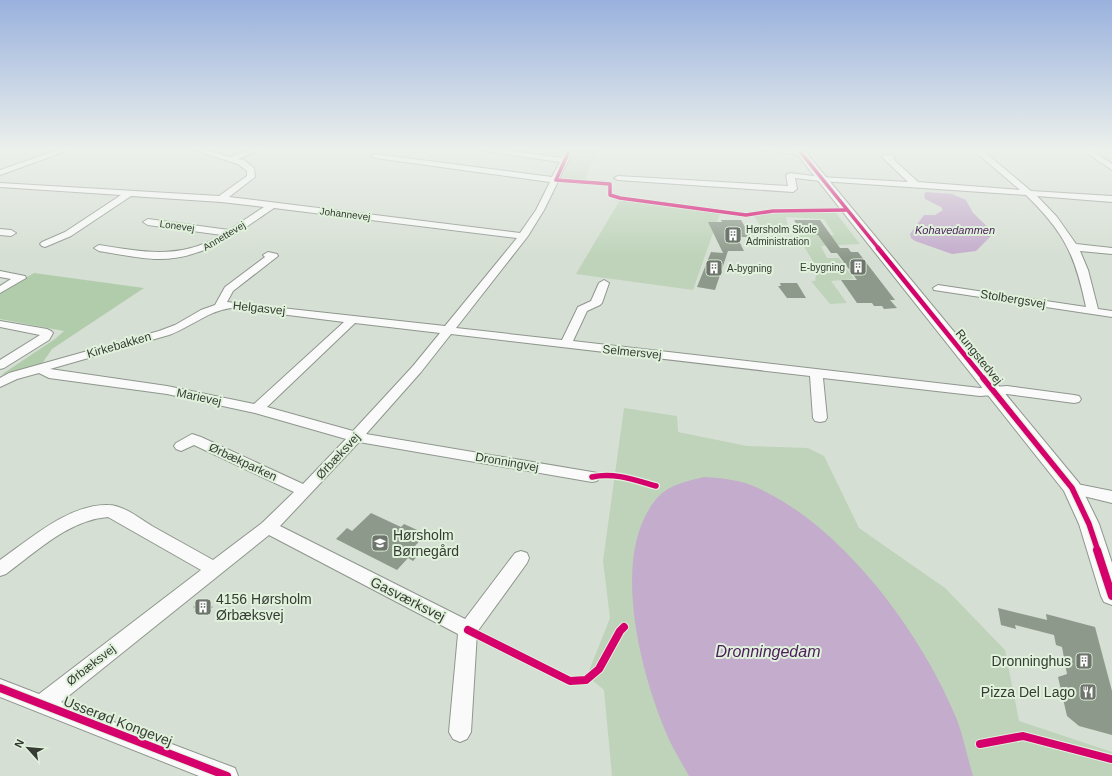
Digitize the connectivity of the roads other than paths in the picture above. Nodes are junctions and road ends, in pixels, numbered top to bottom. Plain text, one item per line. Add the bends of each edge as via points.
1 (3, 185) edge
2 (241, 185) edge
3 (553, 185) edge
4 (731, 185) edge
5 (793, 185) edge
6 (825, 185) edge
7 (930, 185) edge
8 (1019, 185) edge
9 (1028, 193) junction
10 (130, 194) junction
11 (221, 199) junction
12 (1112, 199) edge
13 (273, 205) junction
14 (148, 222) dead end
15 (0, 232) edge
16 (11, 233) dead end
17 (230, 233) junction
18 (523, 236) junction
19 (45, 244) dead end
20 (1073, 247) junction
21 (99, 248) dead end
22 (1112, 252) edge
23 (268, 255) dead end
24 (0, 274) edge
25 (604, 283) dead end
26 (938, 288) dead end
27 (0, 290) edge
28 (220, 305) junction
29 (1094, 311) junction
30 (1112, 314) edge
31 (353, 319) junction
32 (0, 324) edge
33 (448, 331) junction
34 (566, 344) junction
35 (0, 365) edge
36 (40, 368) junction
37 (816, 373) junction
38 (0, 383) edge
39 (994, 392) junction
40 (1074, 399) dead end
41 (257, 409) junction
42 (820, 418) dead end
43 (356, 437) junction
44 (181, 446) dead end
45 (592, 477) dead end
46 (1072, 488) junction
47 (305, 491) junction
48 (1112, 497) edge
49 (268, 527) junction
50 (521, 558) dead end
51 (0, 569) edge
52 (214, 569) junction
53 (1112, 596) edge
54 (468, 630) junction
55 (0, 688) edge
56 (42, 704) junction
57 (460, 732) dead end
58 (227, 776) edge

1 - 10 street, Johannevej
2 - 11 street
3 - 18 street, Ørbæksvej
4 - 5 street via 791,189 794,188
6 - 39 main road, Rungstedvej
7 - 9 street
8 - 9 street
9 - 12 street
9 - 20 street via 1051,214
10 - 11 street, Johannevej
10 - 19 street via 68,234
11 - 13 street, Johannevej
13 - 17 street, Annettevej
13 - 18 street, Johannevej
14 - 17 street, Lonevej
15 - 16 street
17 - 21 street, Annettevej via 209,247 178,256 161,257
18 - 33 street, Ørbæksvej
20 - 22 street
20 - 29 street
23 - 28 street, Helgasvej via 273,256 229,289
24 - 27 street via 21,278
25 - 34 street via 596,303 582,309
26 - 29 street, Stolbergsvej
28 - 31 street, Helgasvej
28 - 36 street, Kirkebakken via 163,333
29 - 30 street, Stolbergsvej
31 - 33 street, Helgasvej
31 - 41 street
32 - 35 street via 47,333
33 - 34 street, Selmersvej
33 - 43 street, Ørbæksvej
34 - 37 street, Selmersvej
36 - 38 street, Kirkebakken
36 - 41 street, Marievej via 49,374 167,390
37 - 39 street, Selmersvej
37 - 42 street
39 - 40 street, Selmersvej via 1007,390
39 - 46 main road, Rungstedvej
41 - 43 street, Marievej
43 - 45 street, Dronningvej
43 - 47 street, Ørbæksvej
44 - 47 street, Ørbækparken via 192,439 196,440
46 - 48 street
46 - 53 main road, Rungstedvej via 1089,524
47 - 49 street, Ørbæksvej
49 - 52 street, Ørbæksvej
49 - 54 street, Gasværksvej
50 - 54 street
51 - 52 street via 59,527 79,517 109,511
52 - 56 street, Ørbæksvej
54 - 57 street
55 - 56 street, Usserød Kongevej
56 - 58 street, Usserød Kongevej

